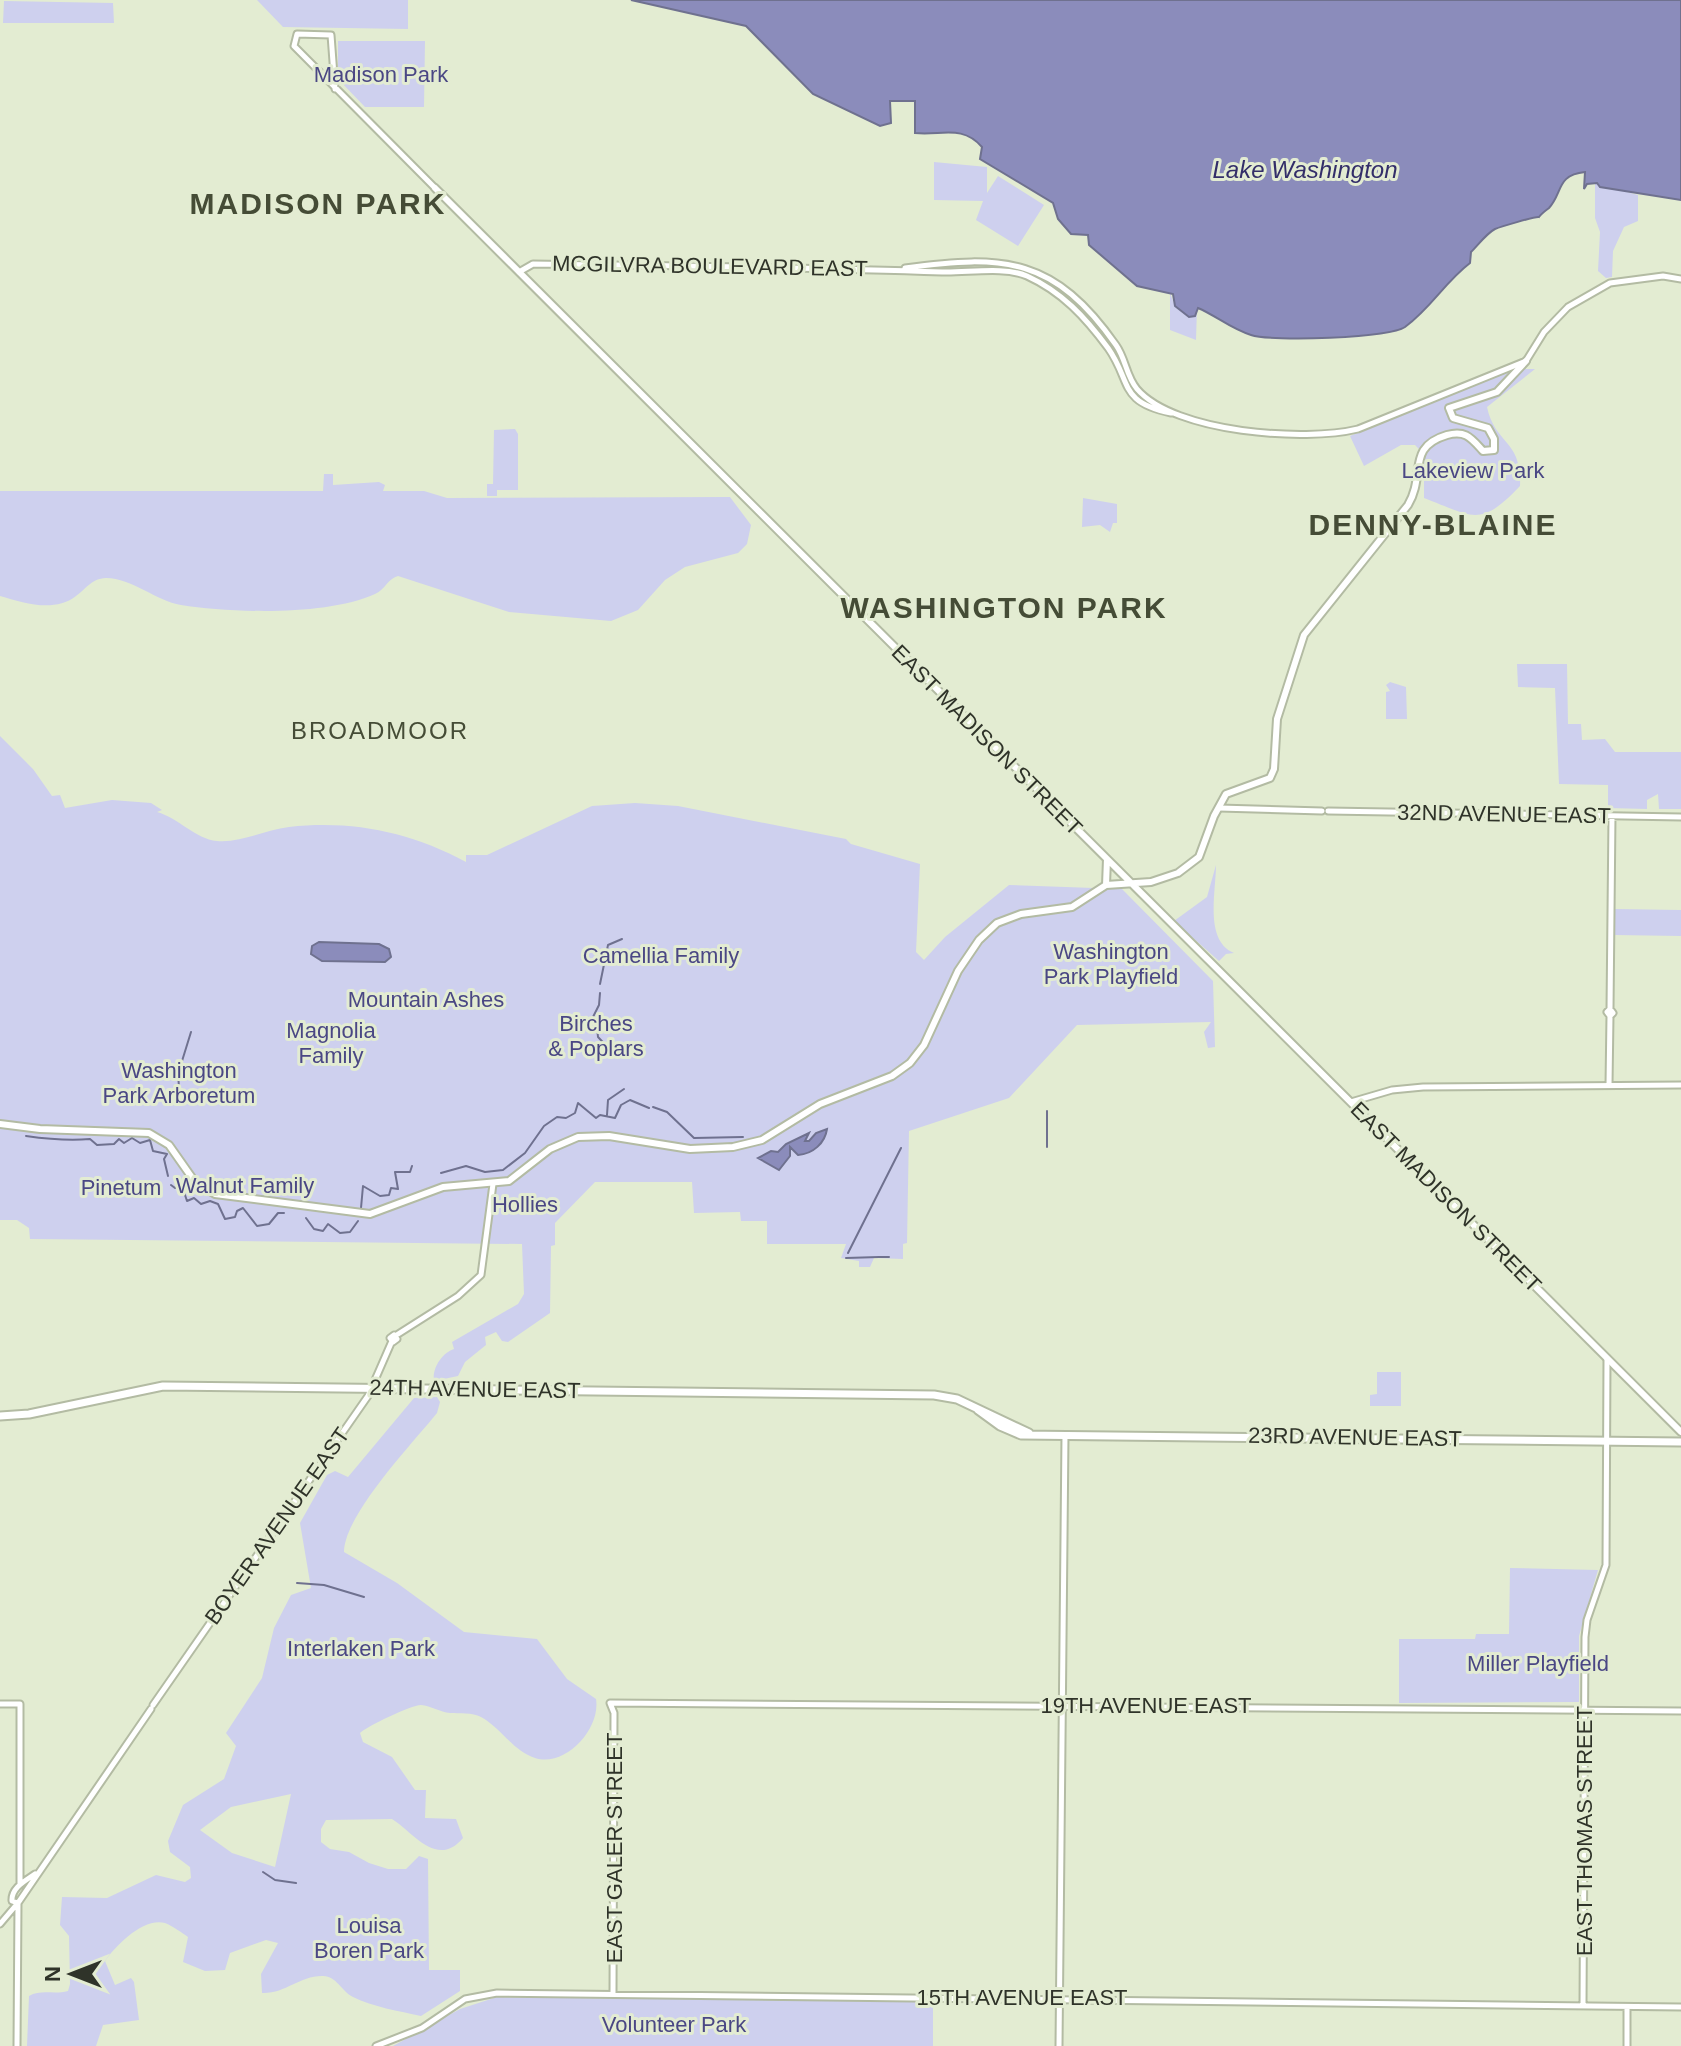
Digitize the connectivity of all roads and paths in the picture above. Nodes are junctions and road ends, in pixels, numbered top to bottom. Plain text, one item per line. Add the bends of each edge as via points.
1 (332, 70) junction
2 (321, 73) junction
3 (335, 89) junction
4 (435, 188) joint
5 (939, 263) junction
6 (905, 268) junction
7 (519, 272) junction
8 (939, 272) junction
9 (1681, 279) edge
10 (1526, 361) junction
11 (1184, 415) junction
12 (1218, 808) junction
13 (1612, 815) junction
14 (1681, 817) edge
15 (1107, 859) junction
16 (1155, 882) junction
17 (1131, 883) junction
18 (1106, 885) junction
19 (1151, 902) junction
20 (1609, 1085) junction
21 (1681, 1085) edge
22 (1351, 1102) junction
23 (0, 1124) edge
24 (493, 1184) junction
25 (1607, 1358) junction
26 (373, 1388) junction
27 (953, 1398) joint
28 (0, 1416) edge
29 (1681, 1432) edge
30 (1065, 1434) junction
31 (1607, 1440) junction
32 (1681, 1442) edge
33 (610, 1703) joint
34 (0, 1704) edge
35 (1062, 1705) junction
36 (1585, 1709) junction
37 (1681, 1711) edge
38 (36, 1873) junction
39 (20, 1884) junction
40 (28, 1889) junction
41 (12, 1897) junction
42 (18, 1903) junction
43 (2, 1921) edge
44 (19, 1930) junction
45 (613, 1993) junction
46 (1060, 1997) junction
47 (1583, 2006) junction
48 (1627, 2007) junction
49 (1681, 2007) edge
50 (17, 2046) edge
51 (376, 2046) edge
52 (1059, 2046) edge
53 (1627, 2046) edge

1 - 2 street
1 - 2 street, EAST MADISON STREET via 331,35 297,34 294,46
1 - 3 street
2 - 3 street, EAST MADISON STREET
3 - 4 street, EAST MADISON STREET
4 - 7 main road, EAST MADISON STREET
5 - 6 street, MCGILVRA BOULEVARD EAST
5 - 8 street
5 - 11 street, MCGILVRA BOULEVARD EAST via 1023,266 1068,289 1116,345 1137,389
6 - 7 street, MCGILVRA BOULEVARD EAST via 528,264
6 - 8 street, MCGILVRA BOULEVARD EAST
7 - 15 main road, EAST MADISON STREET
8 - 11 street, MCGILVRA BOULEVARD EAST via 1021,274 1063,296 1108,348 1134,396 1155,409
9 - 10 street via 1663,276 1605,286 1568,307
10 - 11 street, MCGILVRA BOULEVARD EAST via 1345,432 1238,432
10 - 12 main road via 1497,392 1450,406 1453,418 1488,428 1494,450 1483,451 1459,433 1430,440 1420,451 1408,505 1304,635 1277,719 1272,774 1261,783 1231,790
12 - 13 street, 32ND AVENUE EAST
12 - 16 main road via 1199,857
13 - 14 street, 32ND AVENUE EAST
13 - 20 street
15 - 17 main road, EAST MADISON STREET
15 - 18 main road
16 - 17 main road
16 - 19 main road
17 - 18 main road
17 - 19 main road, EAST MADISON STREET
18 - 24 main road via 1072,907 997,923 958,971 924,1045 910,1063 885,1079 820,1104 762,1140 690,1149 585,1136 555,1146 517,1176
19 - 22 main road, EAST MADISON STREET
20 - 21 street
20 - 22 street via 1409,1087
22 - 25 main road, EAST MADISON STREET
23 - 24 main road via 144,1132 165,1141 195,1182 215,1194 361,1214 380,1212 443,1187
24 - 26 street, BOYER AVENUE EAST via 481,1275 394,1338
25 - 29 main road, EAST MADISON STREET
25 - 31 street, EAST THOMAS STREET
26 - 27 main road, 24TH AVENUE EAST
26 - 28 main road, 24TH AVENUE EAST via 157,1386
26 - 38 street, BOYER AVENUE EAST
27 - 30 main road, 23RD AVENUE EAST via 1012,1429
30 - 31 main road, 23RD AVENUE EAST
30 - 35 street
31 - 32 main road, 23RD AVENUE EAST
31 - 36 street, EAST THOMAS STREET via 1606,1565 1585,1627
33 - 35 street, 19TH AVENUE EAST
33 - 45 street, EAST GALER STREET
34 - 39 street via 20,1704
35 - 36 street, 19TH AVENUE EAST
35 - 46 street
36 - 37 street, 19TH AVENUE EAST
36 - 47 street, EAST THOMAS STREET
38 - 39 street, BOYER AVENUE EAST
38 - 40 street, BOYER AVENUE EAST
39 - 40 street
39 - 41 street
40 - 42 street, BOYER AVENUE EAST
41 - 42 street
41 - 43 street
42 - 43 street
42 - 44 street
43 - 44 street via 14,1920
44 - 50 street
45 - 46 street, 15TH AVENUE EAST
45 - 51 street, 15TH AVENUE EAST via 474,1996 414,2032
46 - 47 street, 15TH AVENUE EAST
46 - 52 street
47 - 48 street, 15TH AVENUE EAST
48 - 49 street, 15TH AVENUE EAST
48 - 53 street

